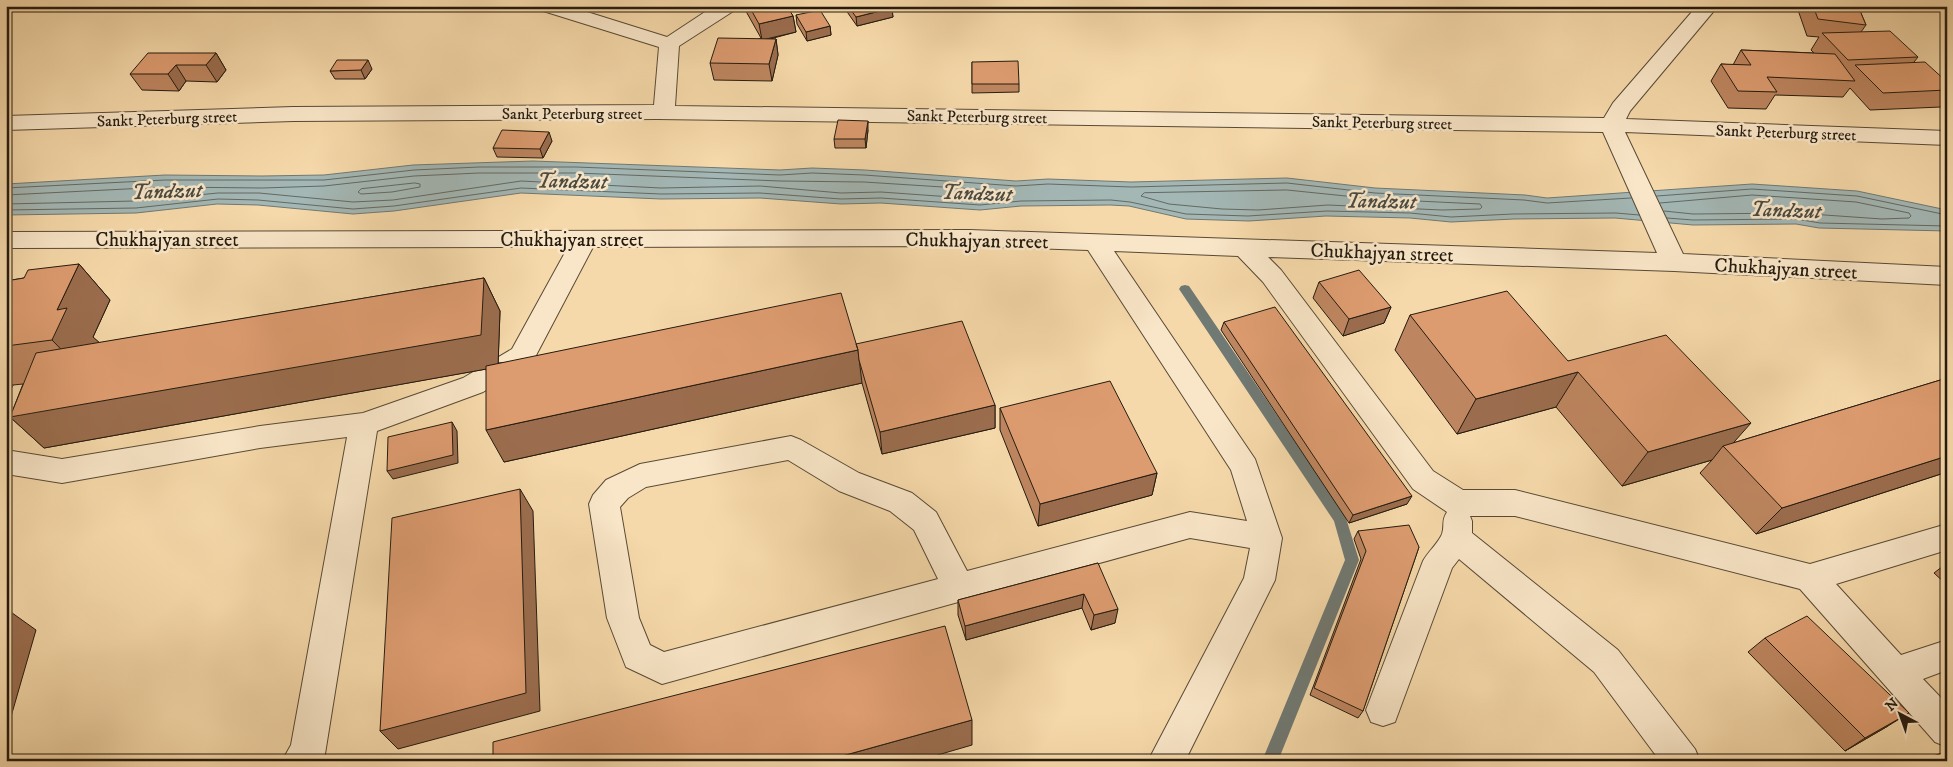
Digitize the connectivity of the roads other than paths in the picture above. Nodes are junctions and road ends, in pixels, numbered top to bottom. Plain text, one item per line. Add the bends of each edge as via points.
1 (547, 6) edge
2 (728, 6) edge
3 (1708, 6) edge
4 (669, 44) junction
5 (664, 112) junction
6 (6, 123) edge
7 (1610, 125) junction
8 (1947, 138) edge
9 (585, 239) junction
10 (6, 240) edge
11 (1096, 243) junction
12 (1244, 248) junction
13 (1669, 251) junction
14 (1947, 276) edge
15 (364, 424) junction
16 (6, 462) edge
17 (1458, 503) junction
18 (1947, 537) edge
19 (1267, 538) junction
20 (1457, 539) junction
21 (1810, 578) junction
22 (959, 588) junction
23 (1947, 655) edge
24 (1896, 672) junction
25 (1383, 710) dead end
26 (1947, 730) edge
27 (300, 761) edge
28 (1166, 761) edge
29 (1682, 761) edge

1 - 4 street
2 - 4 street
3 - 7 street
4 - 5 street
5 - 6 street, Sankt Peterburg street via 293,114
5 - 7 street, Sankt Peterburg street
7 - 8 street, Sankt Peterburg street
7 - 13 street
9 - 10 street, Chukhajyan street
9 - 11 street, Chukhajyan street via 969,238
9 - 15 street via 522,356 473,386
11 - 12 street, Chukhajyan street
11 - 19 street via 1245,467
12 - 13 street, Chukhajyan street
12 - 17 street via 1272,276 1423,480
13 - 14 street, Chukhajyan street
15 - 16 street via 260,437 62,471
15 - 27 street via 307,754
17 - 20 street
17 - 21 street via 1515,503
18 - 21 street
19 - 22 street via 1190,525
19 - 28 street via 1259,580
20 - 25 street via 1439,561
20 - 29 street via 1606,661
21 - 24 street
22 - 22 street via 662,668 638,656 623,618 604,504 616,489 640,476 791,448 848,482 901,502 925,521
23 - 24 street
24 - 26 street

